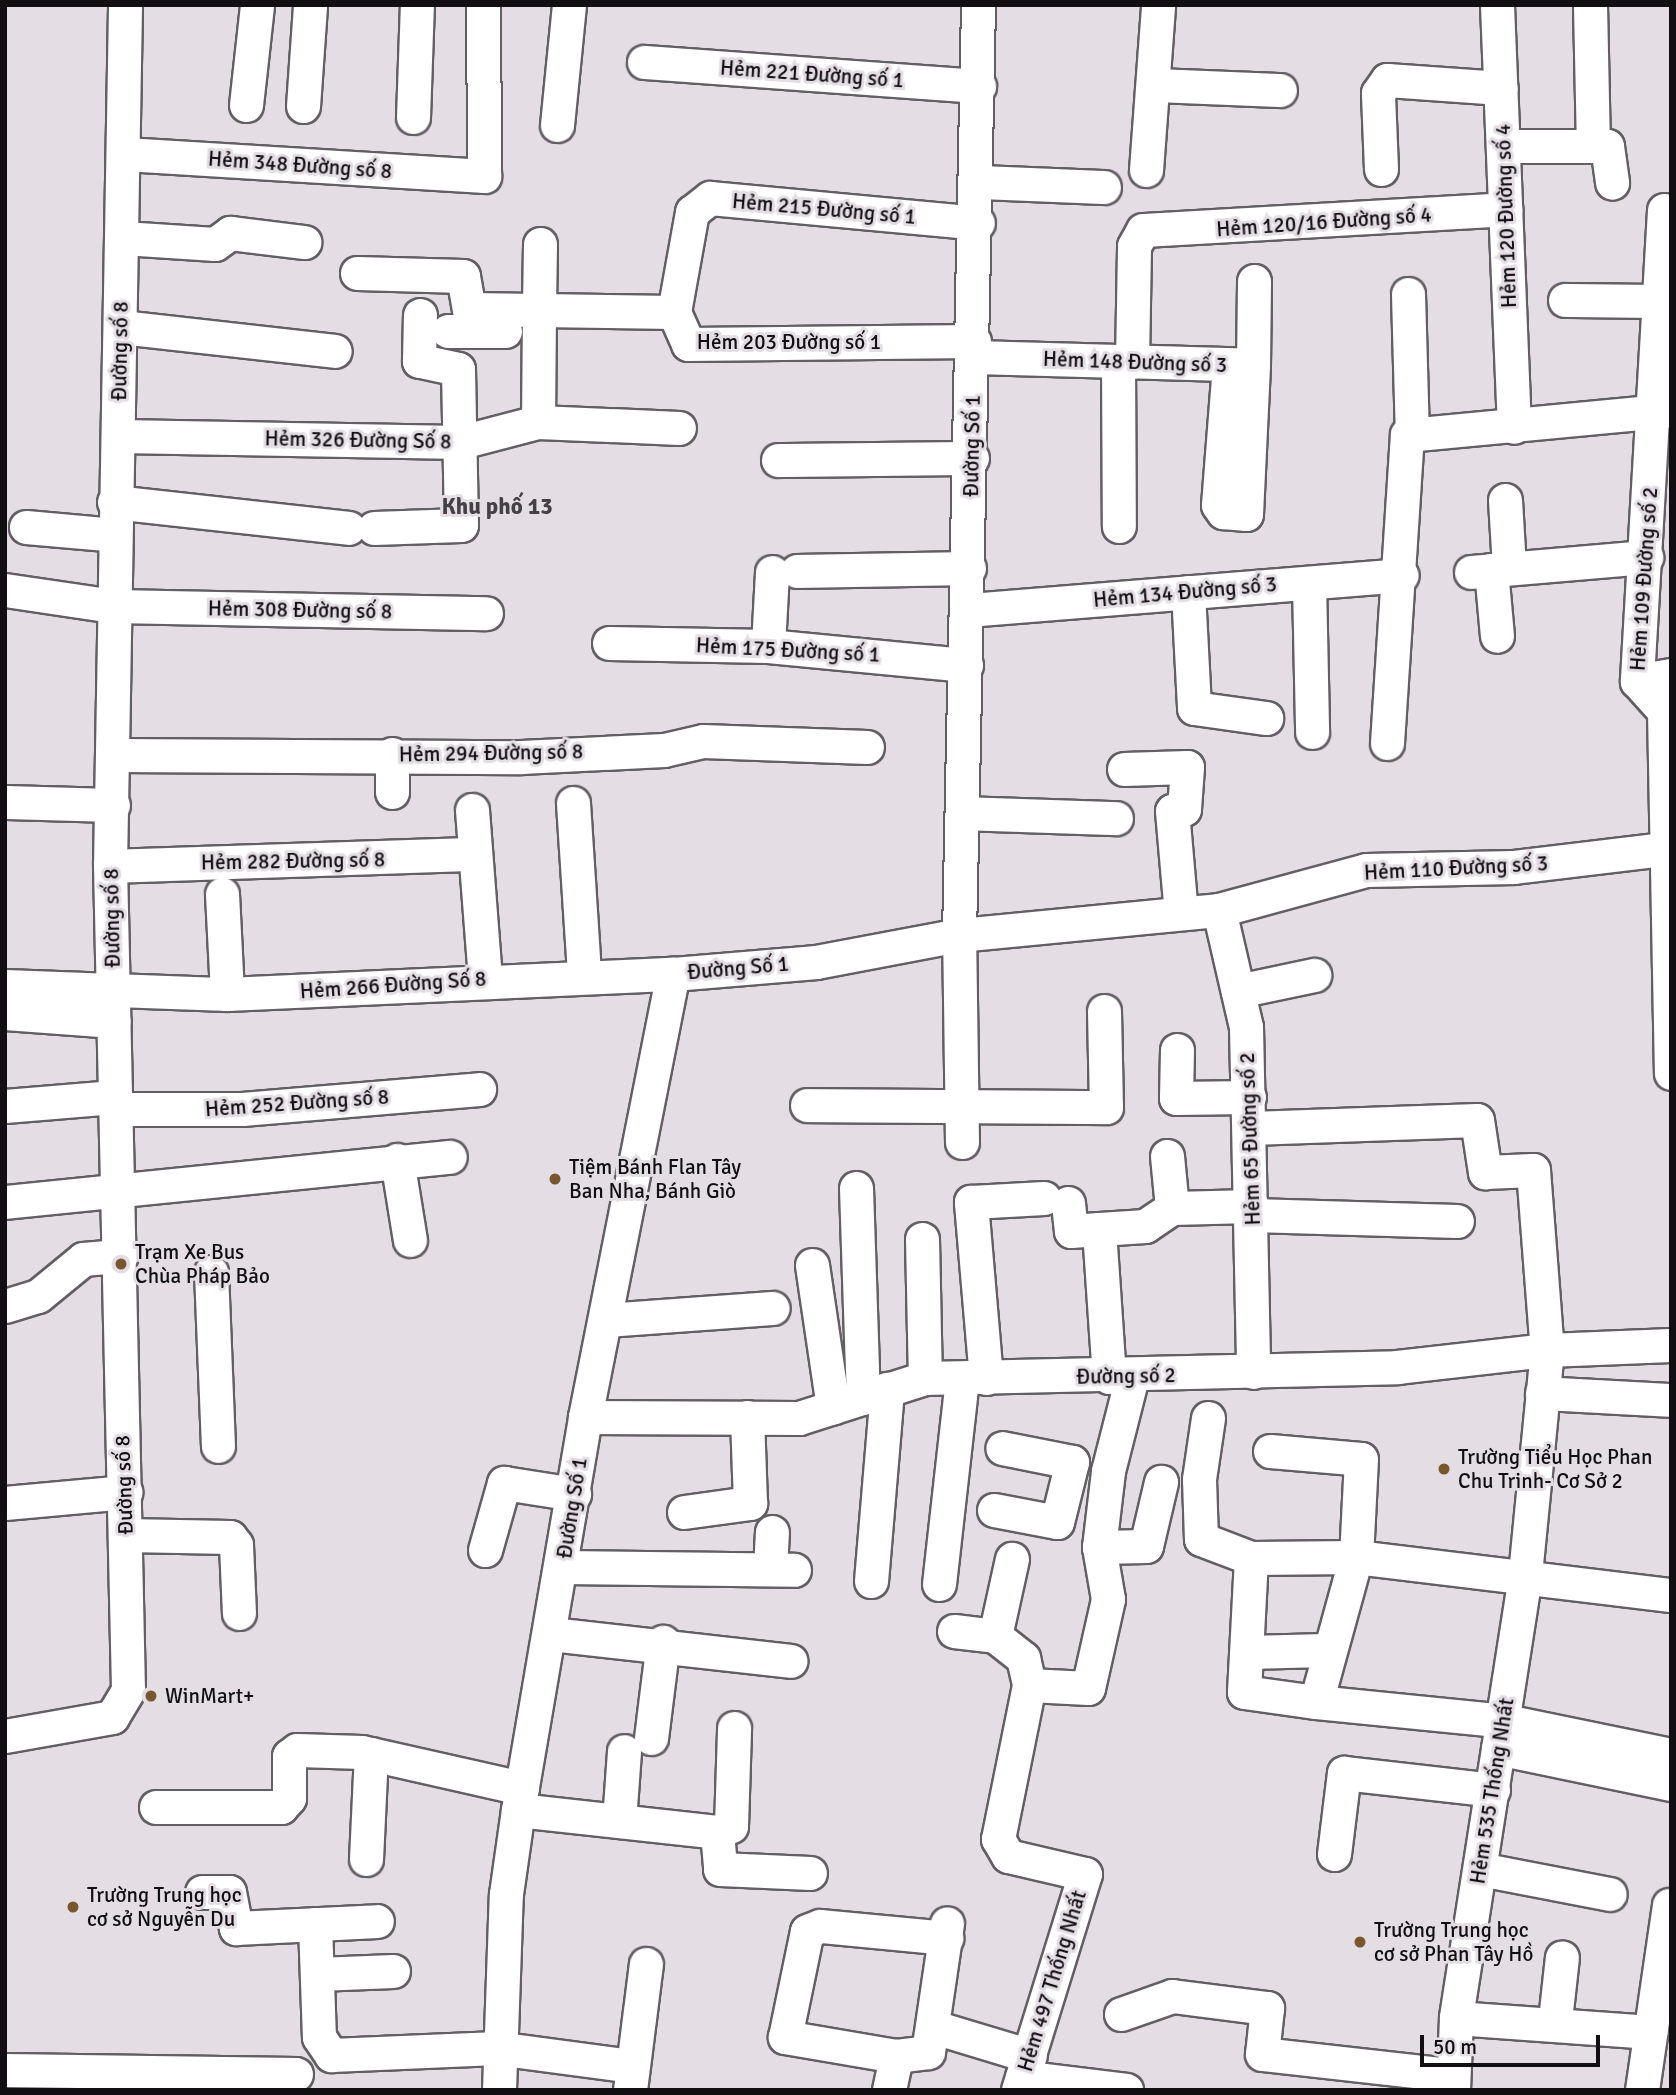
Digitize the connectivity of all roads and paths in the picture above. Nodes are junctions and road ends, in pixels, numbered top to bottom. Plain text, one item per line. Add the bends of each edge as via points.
1 (125, 5) edge
2 (257, 5) edge
3 (310, 5) edge
4 (417, 5) edge
5 (483, 5) edge
6 (569, 5) edge
7 (978, 5) edge
8 (1158, 5) edge
9 (1497, 5) edge
10 (1590, 5) edge
11 (644, 62) dead end
12 (1154, 85) junction
13 (979, 86) junction
14 (1501, 89) junction
15 (1280, 90) dead end
16 (246, 105) dead end
17 (303, 106) dead end
18 (413, 117) dead end
19 (557, 125) dead end
20 (1503, 145) junction
21 (1594, 146) junction
22 (125, 154) junction
23 (1381, 169) dead end
24 (1146, 170) dead end
25 (979, 182) junction
26 (1612, 183) dead end
27 (1104, 187) dead end
28 (1505, 209) junction
29 (1664, 210) dead end
30 (978, 223) junction
31 (123, 238) junction
32 (304, 242) dead end
33 (540, 244) dead end
34 (357, 273) dead end
35 (1254, 281) dead end
36 (1408, 294) dead end
37 (1565, 300) dead end
38 (1662, 301) junction
39 (674, 312) junction
40 (539, 321) junction
41 (121, 327) junction
42 (974, 349) junction
43 (335, 351) dead end
44 (1125, 362) junction
45 (1663, 411) edge
46 (538, 422) junction
47 (1514, 427) junction
48 (679, 428) dead end
49 (1412, 434) junction
50 (119, 436) junction
51 (461, 442) junction
52 (972, 458) junction
53 (778, 460) dead end
54 (1505, 500) dead end
55 (114, 502) junction
56 (1119, 526) dead end
57 (26, 527) dead end
58 (115, 535) junction
59 (1646, 557) junction
60 (969, 568) junction
61 (1490, 570) junction
62 (1402, 575) junction
63 (1308, 583) junction
64 (5, 590) edge
65 (1188, 592) junction
66 (114, 606) junction
67 (968, 610) junction
68 (486, 613) dead end
69 (1496, 636) dead end
70 (609, 643) dead end
71 (768, 646) junction
72 (966, 665) junction
73 (1671, 675) edge
74 (1637, 681) junction
75 (1266, 718) dead end
76 (1312, 732) dead end
77 (1387, 743) dead end
78 (867, 747) dead end
79 (392, 754) junction
80 (113, 755) junction
81 (1124, 769) dead end
82 (392, 792) dead end
83 (5, 802) edge
84 (573, 803) dead end
85 (113, 804) junction
86 (472, 810) dead end
87 (962, 813) junction
88 (1116, 818) dead end
89 (1668, 849) edge
90 (475, 854) junction
91 (110, 866) junction
92 (222, 894) dead end
93 (1219, 910) junction
94 (1181, 914) junction
95 (959, 935) junction
96 (584, 973) junction
97 (673, 974) junction
98 (1314, 975) dead end
99 (485, 979) junction
100 (5, 986) edge
101 (1238, 991) junction
102 (227, 994) junction
103 (114, 1007) junction
104 (1104, 1011) dead end
105 (5, 1013) edge
106 (1177, 1050) dead end
107 (1671, 1073) edge
108 (479, 1089) dead end
109 (115, 1103) junction
110 (807, 1105) dead end
111 (5, 1106) edge
112 (962, 1106) junction
113 (1250, 1113) junction
114 (962, 1142) dead end
115 (1167, 1156) dead end
116 (450, 1157) dead end
117 (397, 1160) junction
118 (856, 1188) dead end
119 (117, 1189) junction
120 (5, 1202) edge
121 (1172, 1208) junction
122 (1252, 1211) junction
123 (1457, 1221) dead end
124 (1099, 1229) junction
125 (411, 1240) dead end
126 (922, 1240) dead end
127 (121, 1256) junction
128 (811, 1265) dead end
129 (211, 1272) dead end
130 (5, 1306) edge
131 (773, 1308) dead end
132 (605, 1320) junction
133 (1671, 1345) edge
134 (1547, 1350) junction
135 (1253, 1372) junction
136 (1121, 1377) junction
137 (925, 1378) junction
138 (974, 1378) junction
139 (1542, 1392) junction
140 (861, 1398) junction
141 (1671, 1400) edge
142 (585, 1417) junction
143 (747, 1418) junction
144 (1208, 1418) dead end
145 (218, 1446) dead end
146 (1002, 1448) dead end
147 (1270, 1451) dead end
148 (1072, 1462) junction
149 (1108, 1471) junction
150 (1161, 1482) dead end
151 (125, 1492) junction
152 (574, 1494) junction
153 (5, 1503) edge
154 (994, 1510) dead end
155 (684, 1512) dead end
156 (772, 1532) dead end
157 (126, 1535) junction
158 (1099, 1547) junction
159 (485, 1550) dead end
160 (1356, 1557) junction
161 (1251, 1558) junction
162 (1012, 1559) dead end
163 (563, 1567) junction
164 (1525, 1576) junction
165 (871, 1581) dead end
166 (939, 1584) dead end
167 (1671, 1595) edge
168 (239, 1613) dead end
169 (954, 1631) dead end
170 (551, 1634) junction
171 (995, 1636) junction
172 (663, 1642) junction
173 (1326, 1650) junction
174 (1247, 1652) junction
175 (790, 1661) dead end
176 (1029, 1685) junction
177 (1316, 1702) junction
178 (734, 1728) dead end
179 (1502, 1735) junction
180 (5, 1737) edge
181 (371, 1754) junction
182 (1671, 1755) edge
183 (1671, 1784) edge
184 (1493, 1790) junction
185 (520, 1799) junction
186 (156, 1807) dead end
187 (619, 1821) junction
188 (718, 1832) junction
189 (1334, 1854) dead end
190 (366, 1859) dead end
191 (1480, 1869) junction
192 (810, 1873) dead end
193 (202, 1892) dead end
194 (1610, 1894) dead end
195 (1669, 1905) edge
196 (377, 1921) dead end
197 (315, 1924) junction
198 (1562, 1957) dead end
199 (646, 1964) dead end
200 (393, 1971) dead end
201 (317, 1974) junction
202 (1121, 2014) dead end
203 (1456, 2018) junction
204 (1555, 2021) junction
205 (934, 2028) junction
206 (1650, 2032) junction
207 (497, 2048) junction
208 (321, 2049) junction
209 (896, 2056) junction
210 (5, 2070) edge
211 (1023, 2074) edge
212 (631, 2078) edge
213 (72, 2080) edge
214 (296, 2082) edge
215 (1451, 2082) edge
216 (499, 2090) edge
217 (889, 2090) edge
218 (1126, 2090) edge
219 (1642, 2090) edge

1 - 22 street, Đường số 8
2 - 16 street
3 - 17 street
4 - 18 street
5 - 22 street, Hẻm 348 Đường số 8 via 487,170 475,177
6 - 19 street
7 - 13 street, Đường Số 1
8 - 12 street
9 - 14 street, Hẻm 120 Đường số 4
10 - 21 street
11 - 13 street, Hẻm 221 Đường số 1
12 - 15 street
12 - 24 street
13 - 25 street, Đường Số 1
14 - 20 street, Hẻm 120 Đường số 4
14 - 23 street via 1387,80 1378,93
20 - 21 street
20 - 28 street, Hẻm 120 Đường số 4
21 - 26 street via 1611,148
22 - 31 street, Đường số 8
25 - 27 street
25 - 30 street, Đường Số 1
28 - 44 street, Hẻm 120/16 Đường số 4 via 1143,230 1134,246
28 - 47 street, Hẻm 120 Đường số 4
29 - 38 street, Hẻm 109 Đường số 2
30 - 39 street, Hẻm 215 Đường số 1 via 710,198 692,212
30 - 42 street, Đường Số 1
31 - 32 street via 215,244 230,233
31 - 41 street, Đường số 8
33 - 40 street
34 - 40 street via 463,276 469,310
35 - 44 street, Hẻm 148 Đường số 3 via 1241,365
36 - 49 street
37 - 38 street
38 - 45 street, Hẻm 109 Đường số 2
39 - 40 street, Hẻm 203 Đường số 1
39 - 42 street, Hẻm 203 Đường số 1 via 688,344
40 - 46 street
40 - 51 street via 434,323 419,361 457,366
41 - 43 street
41 - 50 street, Đường số 8
42 - 44 street, Hẻm 148 Đường số 3
42 - 52 street, Đường Số 1
44 - 56 street
45 - 47 street
45 - 59 street, Hẻm 109 Đường số 2
46 - 48 street, Hẻm 326 Đường Số 8
46 - 51 street, Hẻm 326 Đường Số 8
47 - 49 street
49 - 62 street via 1406,435
50 - 51 street, Hẻm 326 Đường Số 8
50 - 55 street, Đường số 8
51 - 55 street via 461,525 361,528
52 - 53 street
52 - 60 street, Đường Số 1
54 - 61 street
55 - 58 street, Đường số 8
57 - 58 street
58 - 66 street, Đường số 8
59 - 61 street
59 - 74 street, Hẻm 109 Đường số 2
60 - 67 street, Đường Số 1
60 - 71 street via 784,571
61 - 69 street
62 - 63 street, Hẻm 134 Đường số 3
62 - 77 street
63 - 65 street, Hẻm 134 Đường số 3
63 - 76 street
64 - 66 street, Hẻm 308 Đường số 8
65 - 67 street, Hẻm 134 Đường số 3
65 - 75 street via 1194,708
66 - 68 street, Hẻm 308 Đường số 8
66 - 80 street, Đường số 8
67 - 72 street, Đường Số 1
70 - 71 street, Hẻm 175 Đường số 1
71 - 72 street, Hẻm 175 Đường số 1
72 - 87 street, Đường Số 1
73 - 74 street
74 - 89 street, Hẻm 109 Đường số 2 via 1664,711
78 - 79 street, Hẻm 294 Đường số 8 via 703,741 664,750 521,757
79 - 80 street, Hẻm 294 Đường số 8
79 - 82 street
80 - 85 street, Đường số 8
81 - 94 street via 1187,767 1184,809 1172,811
83 - 85 street
84 - 96 street
85 - 91 street, Đường số 8
86 - 90 street
87 - 88 street
87 - 95 street, Đường Số 1
89 - 93 street, Hẻm 110 Đường số 3 via 1514,867 1366,870
89 - 107 street, Hẻm 109 Đường số 2
90 - 91 street, Hẻm 282 Đường số 8
90 - 99 street
91 - 103 street, Đường số 8
92 - 102 street
93 - 94 street, Hẻm 110 Đường số 3
93 - 101 street, Hẻm 65 Đường số 2
94 - 95 street, Hẻm 110 Đường số 3
95 - 97 street, Đường Số 1 via 816,962
95 - 112 street
96 - 97 street, Hẻm 266 Đường Số 8
96 - 99 street, Hẻm 266 Đường Số 8
97 - 132 street, Đường Số 1
98 - 101 street
99 - 102 street, Hẻm 266 Đường Số 8
100 - 103 street
101 - 113 street, Hẻm 65 Đường số 2
102 - 103 street, Hẻm 266 Đường Số 8
103 - 105 street
103 - 109 street, Đường số 8
104 - 112 street via 1106,1107
106 - 113 street via 1176,1098
108 - 109 street, Hẻm 252 Đường số 8 via 242,1109
109 - 111 street, Hẻm 252 Đường số 8
109 - 119 street, Đường số 8
110 - 112 street
112 - 114 street
113 - 122 street, Hẻm 65 Đường số 2
113 - 134 street, Hẻm 535 Thống Nhất via 1477,1120 1485,1172 1533,1170
115 - 121 street
116 - 117 street
117 - 119 street
117 - 125 street
118 - 140 street
119 - 120 street
119 - 127 street, Đường số 8
121 - 122 street
121 - 124 street via 1145,1226
122 - 123 street
122 - 135 street, Hẻm 65 Đường số 2
124 - 136 street
124 - 138 street via 1071,1231 1056,1200 971,1202
126 - 137 street
127 - 130 street via 83,1259 38,1296
127 - 151 street, Đường số 8
128 - 140 street
129 - 145 street
131 - 132 street
132 - 142 street, Đường Số 1
133 - 134 street, Đường số 2
134 - 135 street, Đường số 2 via 1397,1367
134 - 139 street, Hẻm 535 Thống Nhất
135 - 136 street, Đường số 2
136 - 138 street, Đường số 2
136 - 149 street
137 - 138 street, Đường số 2
137 - 140 street, Đường số 2
138 - 166 street
139 - 141 street
139 - 164 street, Hẻm 535 Thống Nhất
140 - 143 street, Đường số 2 via 799,1418
140 - 165 street
142 - 143 street, Đường số 2
142 - 152 street, Đường Số 1
143 - 155 street via 750,1503
144 - 161 street via 1199,1479 1200,1539
146 - 148 street
147 - 160 street via 1361,1459
148 - 149 street
148 - 154 street via 1057,1522
149 - 158 street
150 - 158 street via 1146,1546
151 - 153 street
151 - 157 street, Đường số 8
152 - 159 street via 504,1483
152 - 163 street, Đường Số 1
156 - 163 street via 782,1570
157 - 168 street via 230,1537 236,1545
157 - 180 street, Đường số 8 via 128,1690 121,1709 112,1717
158 - 176 street via 1108,1599 1088,1688
160 - 161 street
160 - 164 street
160 - 173 street
161 - 174 street
162 - 171 street
163 - 170 street, Đường Số 1
164 - 167 street
164 - 179 street, Hẻm 535 Thống Nhất
169 - 171 street
170 - 172 street
170 - 185 street, Đường Số 1
171 - 176 street via 1023,1658
172 - 175 street
172 - 187 street
173 - 174 street
173 - 177 street
174 - 177 street via 1244,1692
176 - 211 street, Hẻm 497 Thống Nhất via 998,1839 1008,1856 1085,1874
177 - 179 street
178 - 188 street via 730,1826
179 - 182 street
179 - 183 street
179 - 184 street, Hẻm 535 Thống Nhất
181 - 185 street
181 - 186 street via 292,1751 289,1798 281,1807
181 - 190 street
184 - 189 street via 1345,1773
184 - 191 street, Hẻm 535 Thống Nhất
185 - 187 street
185 - 207 street, Đường Số 1
187 - 188 street
188 - 192 street via 720,1869
191 - 194 street
191 - 203 street, Hẻm 535 Thống Nhất
193 - 197 street via 229,1892 236,1928
195 - 206 street
196 - 197 street
197 - 201 street
198 - 204 street
199 - 212 street
200 - 201 street
201 - 208 street
202 - 215 street via 1172,1996 1267,2008 1262,2054
203 - 204 street
203 - 215 street, Hẻm 535 Thống Nhất
204 - 206 street
205 - 209 street via 928,2052
205 - 209 street via 946,1930 820,1926 807,1931 785,2037
205 - 211 street
206 - 219 street
207 - 208 street via 331,2055
207 - 212 street
207 - 216 street, Đường Số 1
208 - 214 street via 302,2057
209 - 217 street
210 - 213 street
211 - 218 street
213 - 214 street

